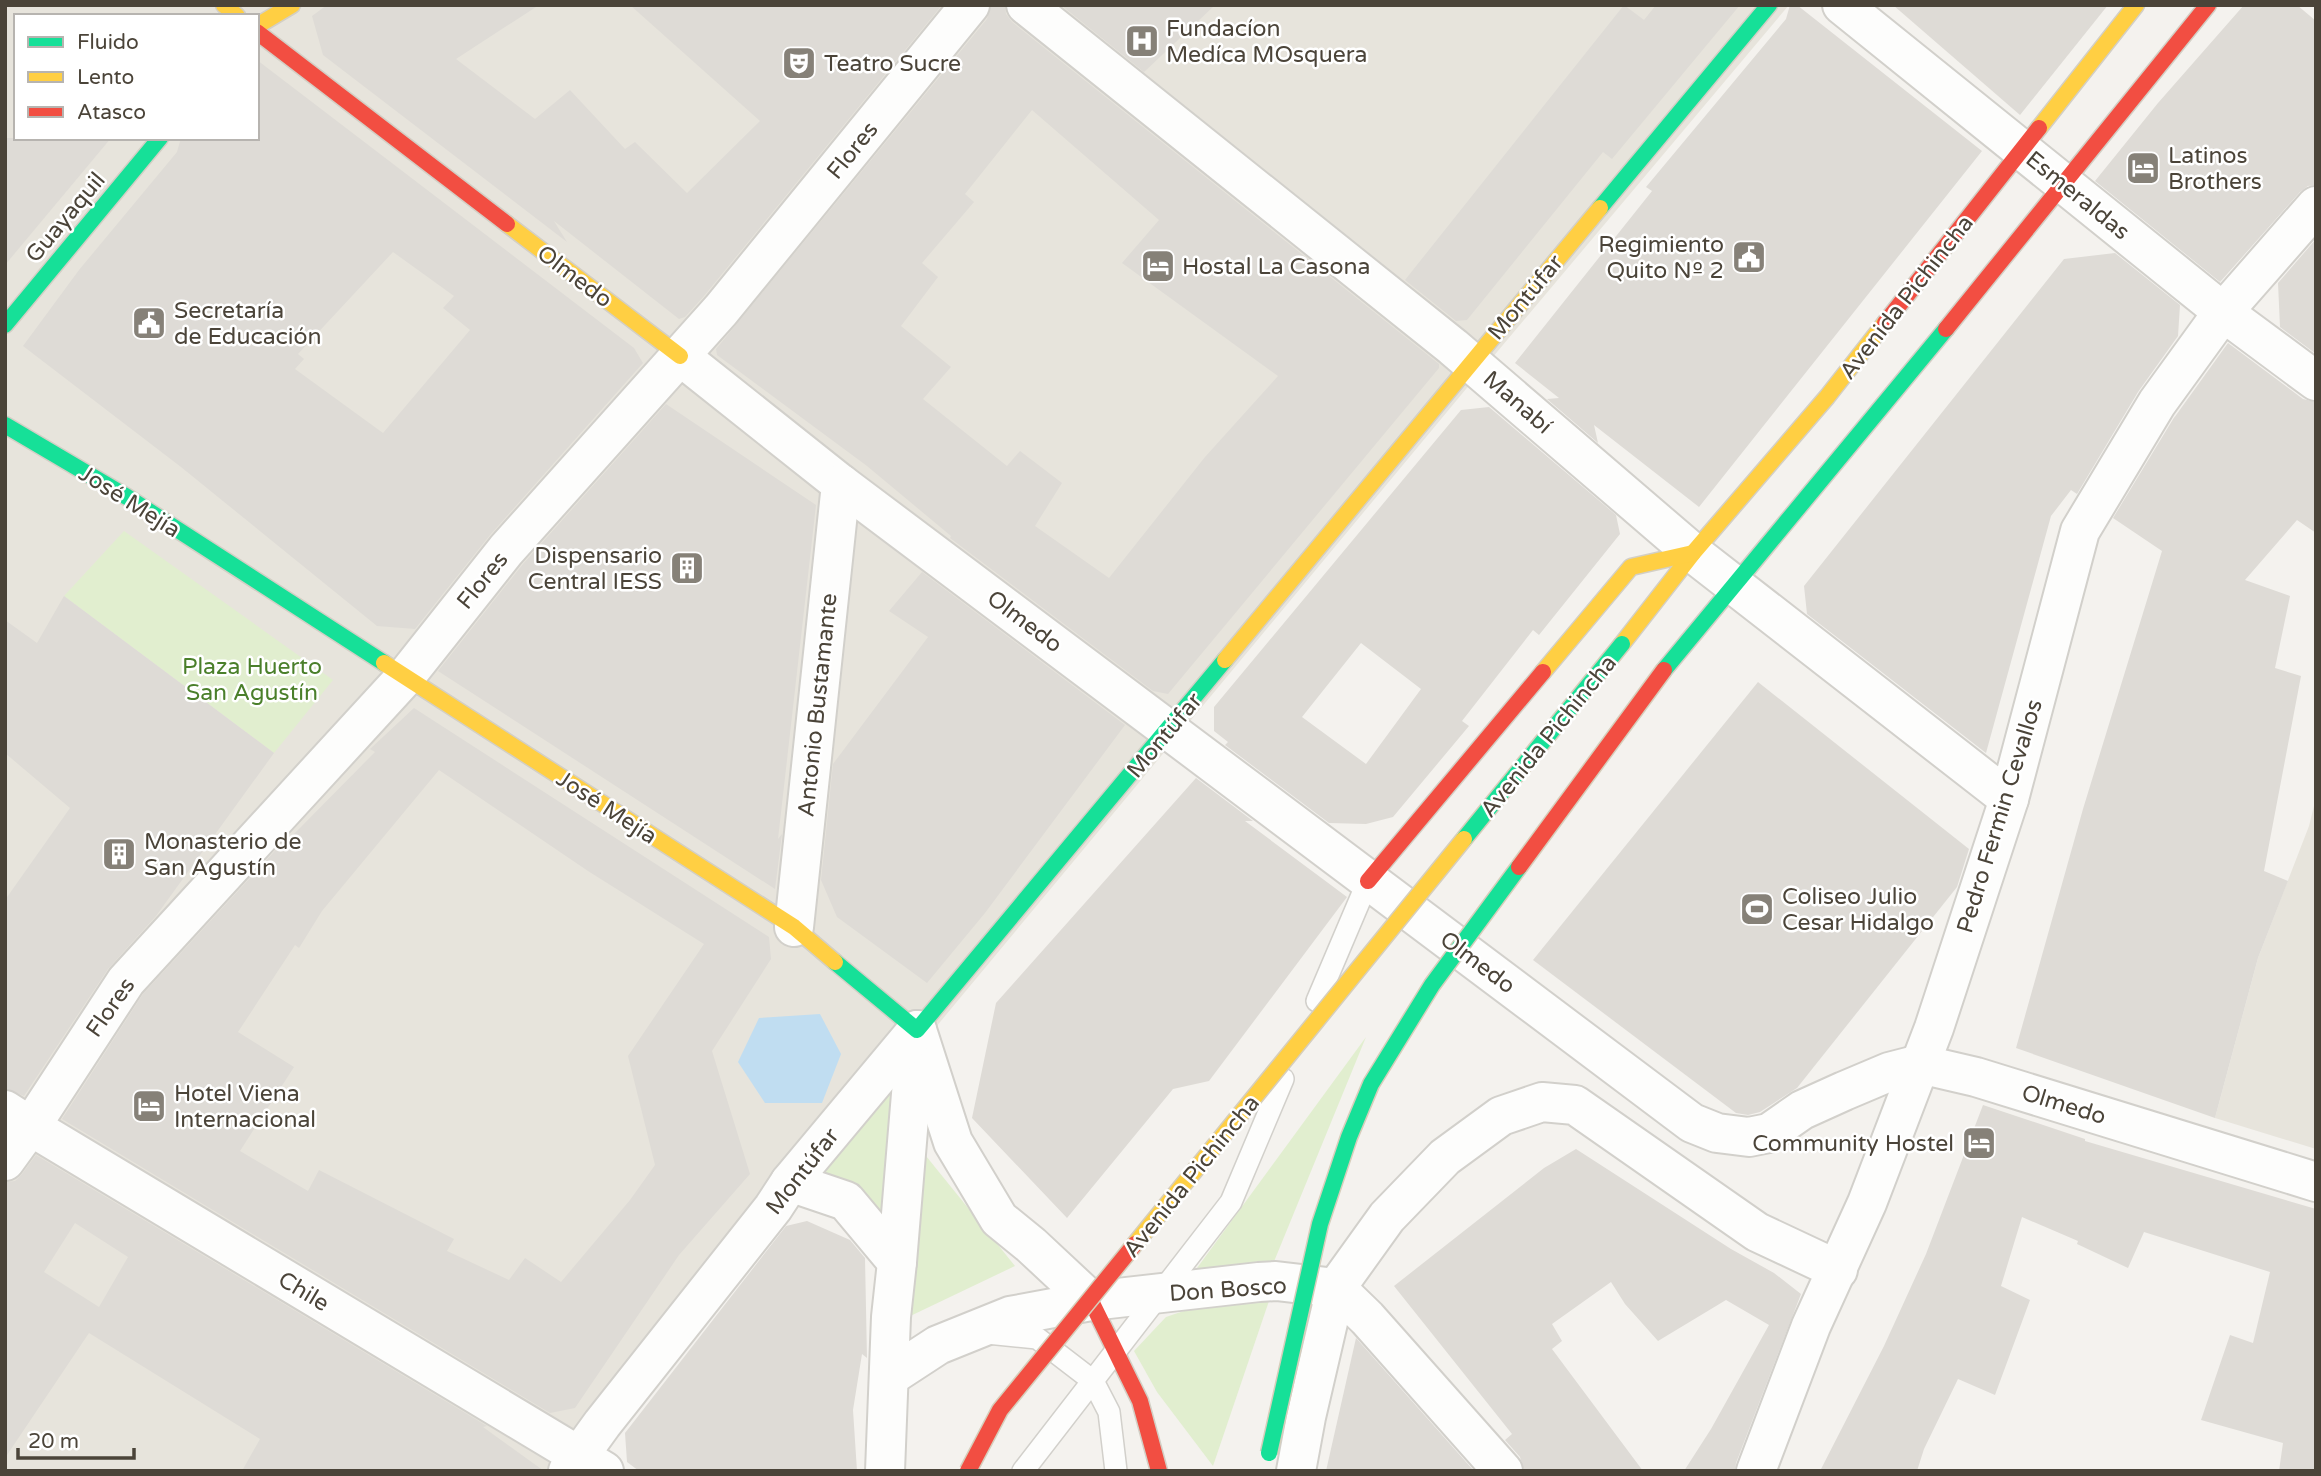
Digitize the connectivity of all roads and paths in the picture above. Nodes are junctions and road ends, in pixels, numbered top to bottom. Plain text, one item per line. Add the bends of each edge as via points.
1 (292, 5) edge
2 (970, 5) edge
3 (1026, 5) edge
4 (1769, 5) edge
5 (1842, 5) edge
6 (2136, 5) edge
7 (2208, 5) edge
8 (259, 25) edge
9 (259, 34) edge
10 (158, 140) edge
11 (2021, 150) junction
12 (2065, 184) junction
13 (2316, 206) edge
14 (2223, 312) junction
15 (5, 325) edge
16 (680, 356) junction
17 (1471, 362) junction
18 (2316, 381) edge
19 (5, 425) edge
20 (841, 484) junction
21 (1693, 553) junction
22 (1733, 585) junction
23 (406, 676) junction
24 (1169, 729) junction
25 (2009, 799) junction
26 (1368, 881) junction
27 (794, 927) junction
28 (917, 1030) junction
29 (1920, 1064) junction
30 (1813, 1105) junction
31 (18, 1118) edge
32 (1891, 1138) junction
33 (5, 1161) edge
34 (790, 1182) junction
35 (2316, 1182) edge
36 (897, 1262) junction
37 (1838, 1270) junction
38 (1336, 1288) junction
39 (1159, 1294) junction
40 (1091, 1301) junction
41 (962, 1337) junction
42 (1116, 1350) junction
43 (889, 1377) junction
44 (1093, 1381) junction
45 (1283, 1462) edge
46 (584, 1466) edge
47 (885, 1471) edge
48 (968, 1471) edge
49 (1023, 1471) edge
50 (1115, 1471) edge
51 (1159, 1471) edge
52 (1263, 1471) edge
53 (1503, 1471) edge
54 (1756, 1471) edge

1 - 8 main road
2 - 16 street, Flores
3 - 17 street, Manabí
4 - 17 main road, Montúfar
5 - 11 street, Esmeraldas
6 - 11 main road, Avenida Pichincha
7 - 12 main road, Avenida Pichincha
9 - 16 main road, Olmedo
10 - 15 main road, Guayaquil
11 - 12 street, Esmeraldas
11 - 21 main road, Avenida Pichincha via 1827,397
12 - 14 street, Esmeraldas
12 - 22 main road, Avenida Pichincha
13 - 14 street, Pedro Fermin Cevallos
14 - 18 street, Esmeraldas
14 - 25 street, Pedro Fermin Cevallos via 2157,403 2080,531
16 - 20 street, Olmedo
16 - 23 street, Flores via 506,550
17 - 21 street, Manabí
17 - 24 main road, Montúfar
19 - 23 main road, José Mejía via 127,497
20 - 24 street, Olmedo
20 - 27 street, Antonio Bustamante
21 - 22 street, Manabí
21 - 26 main road via 1631,567
21 - 48 main road, Avenida Pichincha, bridge via 1000,1410
22 - 25 street, Manabí
22 - 45 main road, Avenida Pichincha, bridge via 1664,670 1432,985 1371,1084 1320,1224
23 - 27 main road, José Mejía
23 - 31 street, Flores via 126,981
24 - 26 street, Olmedo
24 - 28 main road, Montúfar
25 - 29 street, Pedro Fermin Cevallos
26 - 30 street, Olmedo via 1692,1123 1717,1133 1749,1137 1769,1133
26 - 39 lane via 1231,1202
27 - 28 main road, José Mejía
28 - 34 street, Montúfar
28 - 36 street
28 - 40 street via 953,1142 999,1219
29 - 30 street, Olmedo via 1889,1072
29 - 32 street, Pedro Fermin Cevallos
29 - 35 street, Olmedo via 1976,1077
30 - 32 street via 1870,1109 1884,1119
31 - 33 street, Flores
31 - 46 street, Chile
32 - 37 street, Pedro Fermin Cevallos
34 - 36 street via 846,1201
34 - 46 street, Montúfar
36 - 43 street
37 - 38 street, Avenida Pichincha via 1757,1232 1575,1105 1542,1102 1501,1116 1445,1157 1387,1217
37 - 54 street, Pedro Fermin Cevallos via 1811,1326
38 - 39 street, Don Bosco via 1276,1281
38 - 45 street, Avenida Pichincha via 1306,1417
38 - 53 street
39 - 40 street, Don Bosco
39 - 42 lane
40 - 41 street, Don Bosco via 1010,1316
40 - 42 main road
41 - 43 street, Don Bosco via 939,1345
41 - 44 lane via 993,1333 1037,1338
42 - 44 lane
42 - 51 main road via 1140,1401
43 - 47 street
44 - 49 lane
44 - 50 lane via 1110,1412
45 - 52 main road, Avenida Pichincha

